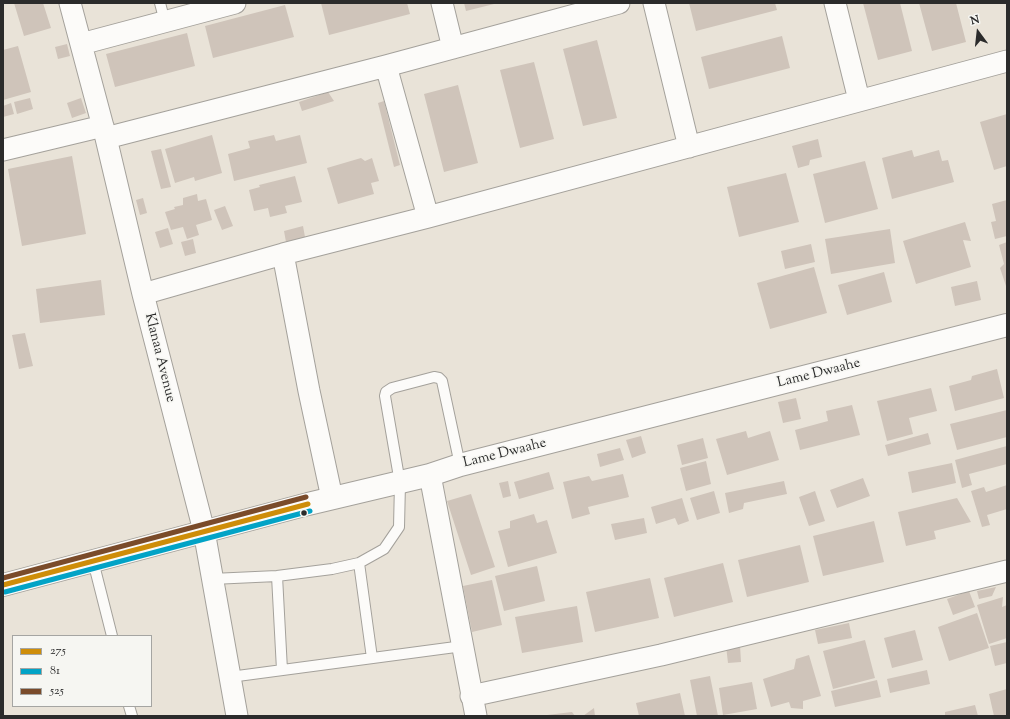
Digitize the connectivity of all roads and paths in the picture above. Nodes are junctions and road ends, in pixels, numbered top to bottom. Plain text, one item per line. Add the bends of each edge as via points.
1 (70, 3) edge
2 (236, 3) edge
3 (442, 3) edge
4 (619, 3) edge
5 (654, 3) edge
6 (835, 3) edge
7 (162, 12) edge
8 (81, 44) junction
9 (453, 48) junction
10 (1007, 61) edge
11 (386, 66) junction
12 (859, 100) junction
13 (104, 132) junction
14 (689, 146) junction
15 (3, 150) edge
16 (428, 217) junction
17 (283, 254) junction
18 (143, 294) junction
19 (1007, 325) edge
20 (460, 465) junction
21 (430, 475) junction
22 (400, 483) junction
23 (332, 498) junction
24 (204, 531) junction
25 (93, 561) junction
26 (359, 563) junction
27 (1007, 571) edge
28 (277, 576) junction
29 (212, 579) junction
30 (3, 585) edge
31 (112, 635) edge
32 (463, 646) junction
33 (372, 658) junction
34 (282, 670) junction
35 (230, 677) junction
36 (471, 696) junction
37 (237, 716) edge
38 (476, 716) edge

1 - 8 street, Klanaa Avenue
2 - 7 street
3 - 9 street
4 - 9 street
5 - 14 street
6 - 12 street
7 - 8 street
8 - 13 street, Klanaa Avenue
9 - 11 street
10 - 12 street
11 - 13 street
11 - 16 street
12 - 14 street
13 - 15 street
13 - 18 street, Klanaa Avenue
14 - 16 street
16 - 17 street
17 - 18 street
17 - 23 street
18 - 24 street, Klanaa Avenue
19 - 20 street, Lame Dwaahe
20 - 21 street, Lame Dwaahe
20 - 22 lane via 442,381 434,377 392,388 385,396
21 - 22 street, Lame Dwaahe
21 - 32 street
22 - 23 street, Lame Dwaahe
22 - 26 lane via 399,527 384,550
23 - 24 street, Lame Dwaahe
24 - 25 street, Lame Dwaahe
24 - 29 street, Klanaa Avenue
25 - 30 street, Lame Dwaahe
25 - 31 lane
26 - 28 lane
26 - 33 lane
27 - 36 street via 661,655
28 - 29 lane
28 - 34 lane
29 - 35 street, Klanaa Avenue
32 - 33 lane
32 - 36 street
33 - 34 lane
34 - 35 lane
35 - 37 street, Klanaa Avenue
36 - 38 street

